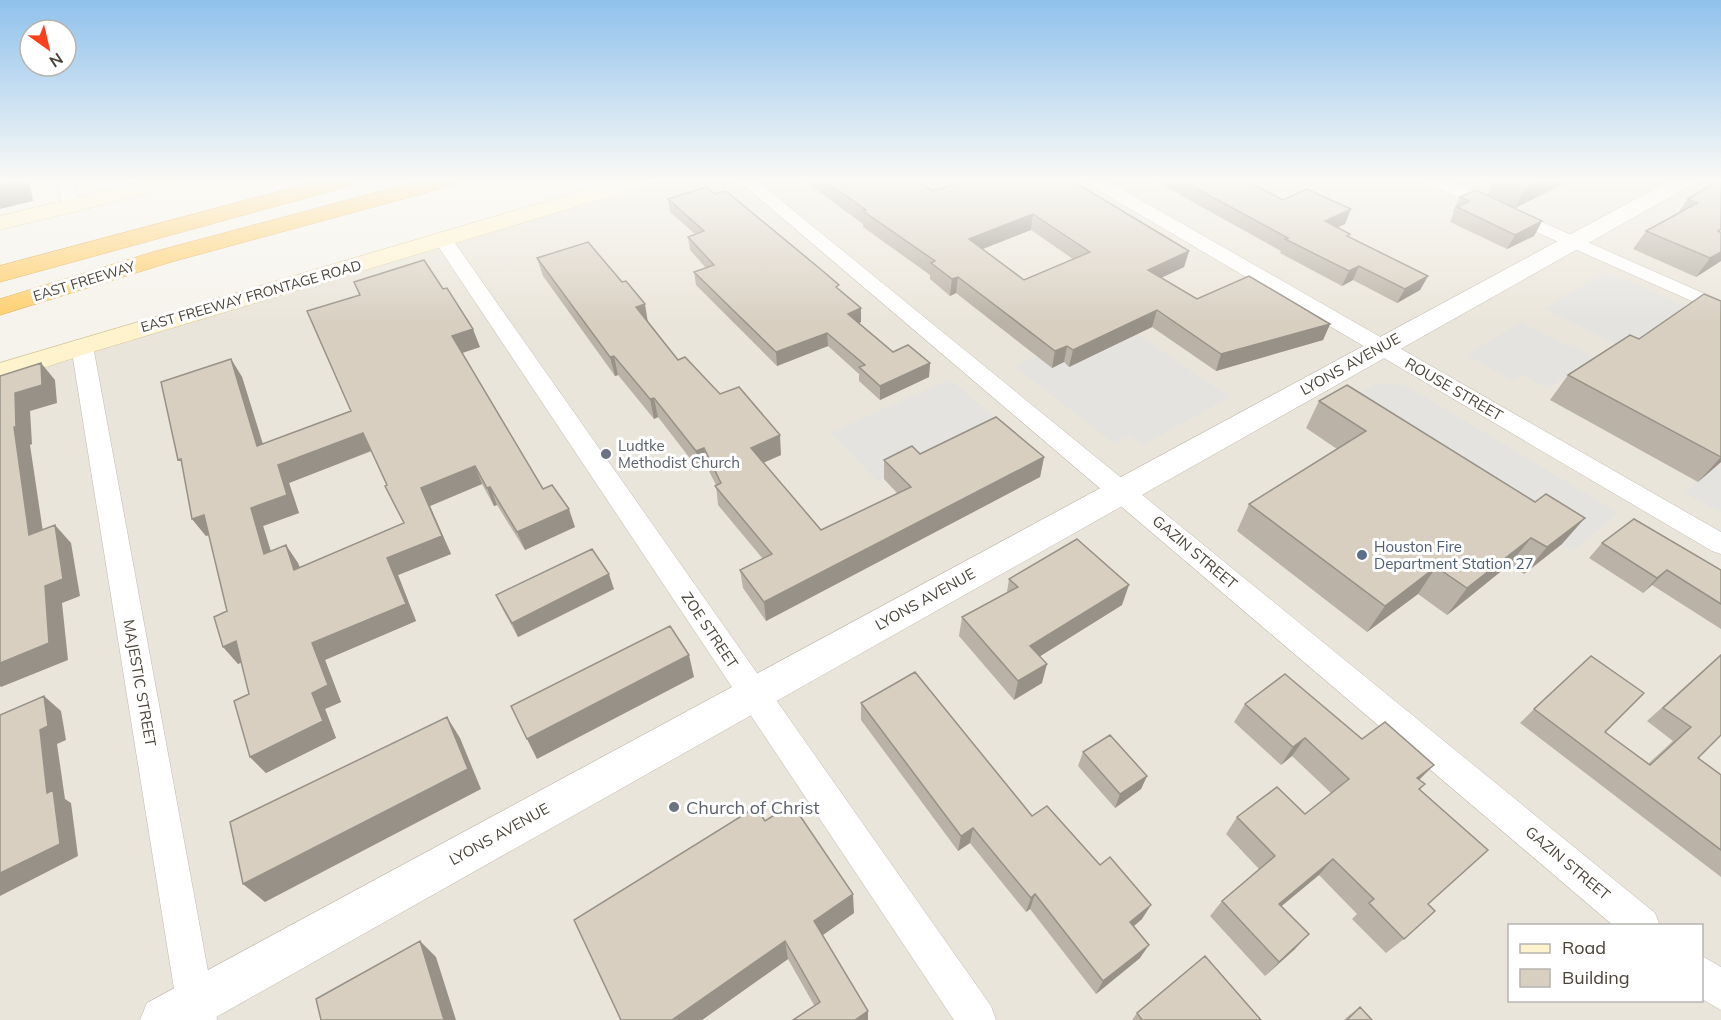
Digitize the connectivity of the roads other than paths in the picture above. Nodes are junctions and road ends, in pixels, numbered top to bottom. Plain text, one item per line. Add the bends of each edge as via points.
1 (170, 228) edge
2 (270, 228) edge
3 (484, 228) edge
4 (803, 228) edge
5 (1176, 228) edge
6 (1540, 228) edge
7 (1598, 228) edge
8 (443, 240) junction
9 (1572, 242) junction
10 (0, 274) edge
11 (0, 307) edge
12 (1721, 308) edge
13 (82, 346) junction
14 (1381, 346) junction
15 (0, 373) edge
16 (1121, 491) junction
17 (1721, 544) edge
18 (755, 695) junction
19 (1640, 924) edge
20 (1703, 977) edge
21 (1721, 991) edge
22 (186, 1014) edge
23 (977, 1020) edge

1 - 10 highway, EAST FREEWAY
2 - 11 highway, EAST FREEWAY
3 - 8 main road, EAST FREEWAY FRONTAGE ROAD
4 - 16 street, GAZIN STREET
5 - 14 street, ROUSE STREET
6 - 9 street
7 - 9 street, LYONS AVENUE
8 - 13 main road, EAST FREEWAY FRONTAGE ROAD
8 - 18 street, ZOE STREET
9 - 12 street
9 - 14 street, LYONS AVENUE
13 - 15 main road, EAST FREEWAY FRONTAGE ROAD
13 - 22 street, MAJESTIC STREET
14 - 16 street, LYONS AVENUE
14 - 17 street, ROUSE STREET
16 - 18 street, LYONS AVENUE
16 - 19 street, GAZIN STREET
18 - 22 street, LYONS AVENUE
18 - 23 street, ZOE STREET
20 - 21 street

